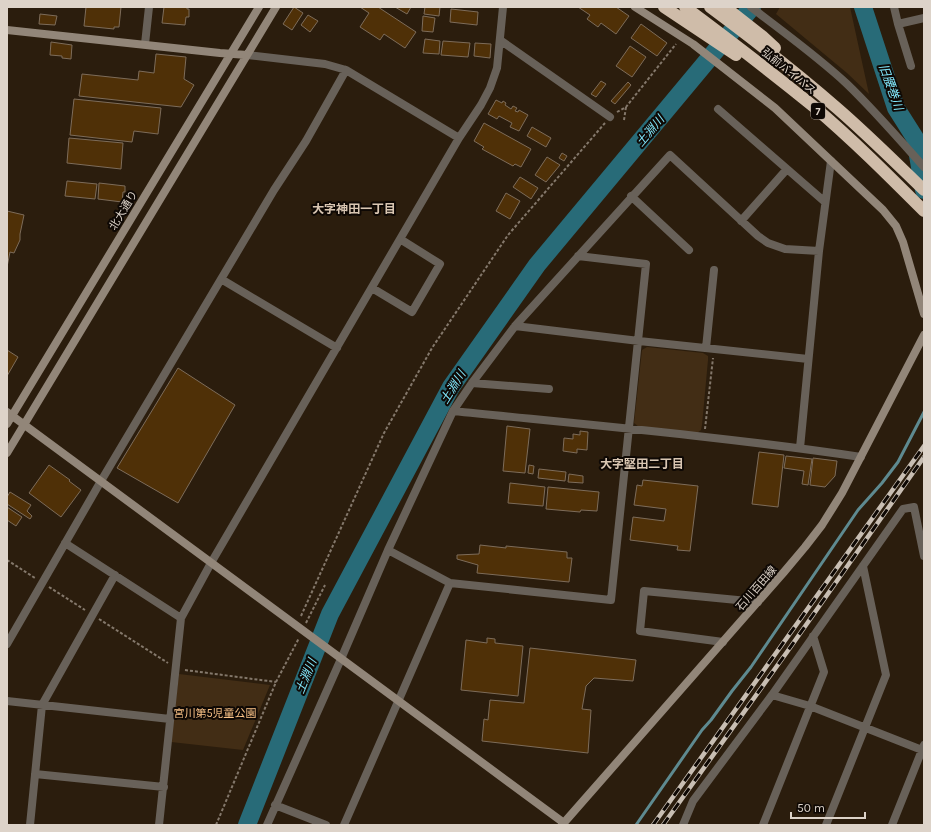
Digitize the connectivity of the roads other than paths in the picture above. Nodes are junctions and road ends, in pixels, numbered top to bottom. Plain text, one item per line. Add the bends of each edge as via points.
1 (149, 7) edge
2 (259, 7) edge
3 (276, 7) edge
4 (503, 7) edge
5 (635, 7) edge
6 (664, 7) edge
7 (685, 7) edge
8 (751, 7) edge
9 (894, 7) edge
10 (717, 8) edge
11 (924, 18) edge
12 (898, 24) junction
13 (704, 27) junction
14 (7, 30) edge
15 (500, 40) junction
16 (145, 44) junction
17 (231, 54) junction
18 (247, 55) junction
19 (911, 66) dead end
20 (346, 70) junction
21 (718, 110) dead end
22 (610, 117) road end
23 (459, 138) junction
24 (831, 161) junction
25 (924, 167) edge
26 (787, 169) junction
27 (924, 190) edge
28 (631, 196) junction
29 (825, 202) junction
30 (924, 210) edge
31 (741, 221) junction
32 (400, 239) junction
33 (689, 250) dead end
34 (819, 251) junction
35 (578, 256) junction
36 (714, 270) dead end
37 (221, 279) junction
38 (372, 288) junction
39 (924, 314) edge
40 (515, 326) junction
41 (924, 335) edge
42 (638, 341) junction
43 (337, 348) junction
44 (710, 348) junction
45 (808, 359) junction
46 (472, 383) junction
47 (549, 389) dead end
48 (454, 411) junction
49 (10, 414) edge
50 (7, 424) edge
51 (24, 425) junction
52 (630, 429) junction
53 (800, 448) junction
54 (7, 453) edge
55 (861, 457) junction
56 (101, 481) junction
57 (65, 542) junction
58 (388, 550) junction
59 (924, 556) edge
60 (211, 563) junction
61 (863, 566) junction
62 (115, 575) junction
63 (450, 583) junction
64 (758, 602) junction
65 (182, 618) junction
66 (813, 636) junction
67 (723, 642) junction
68 (7, 644) edge
69 (339, 657) junction
70 (772, 695) junction
71 (399, 700) junction
72 (7, 701) edge
73 (42, 705) junction
74 (810, 706) junction
75 (170, 719) junction
76 (865, 727) junction
77 (923, 747) edge
78 (35, 774) junction
79 (164, 787) junction
80 (276, 806) junction
81 (563, 824) edge
82 (30, 825) edge
83 (159, 825) edge
84 (267, 825) edge
85 (326, 825) edge
86 (344, 825) edge
87 (683, 825) edge
88 (763, 825) edge
89 (826, 825) edge
90 (892, 825) edge

1 - 16 street
2 - 17 street, 北大通り
3 - 18 street
4 - 15 street
5 - 24 street via 693,44 775,108
6 - 13 highway
7 - 13 highway
8 - 25 street via 812,53 846,83
9 - 12 street
10 - 27 highway, 弘前バイパス / 7 via 759,40 789,69 838,109
11 - 12 street
12 - 19 street
13 - 30 highway, 弘前バイパス / 7 via 803,98
14 - 16 street
15 - 22 street
15 - 23 street via 497,68 490,88
16 - 17 street
17 - 18 street
17 - 49 street, 北大通り
18 - 20 street via 325,64
18 - 51 street
20 - 23 street
20 - 37 street via 306,141
21 - 26 street
23 - 32 street
24 - 29 street
24 - 39 street via 896,226
26 - 29 street
26 - 31 street
28 - 31 street via 670,155
28 - 33 street
28 - 35 street
29 - 34 street
31 - 34 street via 768,243 785,249
32 - 38 street
32 - 38 street via 440,264 412,312
34 - 45 street
35 - 40 street
35 - 42 street via 646,264
36 - 44 street
37 - 43 street
37 - 56 street
38 - 43 street
40 - 42 street
40 - 46 street
41 - 55 street, 石川百田線
42 - 44 street
42 - 52 street
43 - 60 street
44 - 45 street
45 - 53 street
46 - 47 street
46 - 48 street
48 - 52 street
48 - 58 street
49 - 50 street, 北大通り
49 - 51 street
51 - 54 street
51 - 56 street
52 - 53 street
52 - 63 street via 611,600
53 - 55 street
55 - 64 street, 石川百田線 via 822,525
56 - 57 street
56 - 60 street
57 - 62 street
57 - 68 street
58 - 63 street
58 - 69 street
59 - 61 street via 914,507 903,509
60 - 65 street
60 - 69 street
61 - 66 street
61 - 76 street via 886,675
62 - 65 street
62 - 73 street
63 - 71 street
64 - 67 street, 石川百田線
64 - 67 street via 644,591 640,631
65 - 75 street
66 - 70 street
66 - 74 street via 824,672
67 - 81 street, 石川百田線
69 - 71 street
69 - 80 street
70 - 74 street
70 - 87 street via 693,801
71 - 81 street
71 - 86 street
72 - 73 street
73 - 75 street
73 - 78 street
74 - 76 street
74 - 88 street
75 - 79 street
76 - 77 street
76 - 89 street
77 - 90 street
78 - 79 street
78 - 82 street
79 - 83 street
80 - 84 street
80 - 85 street

